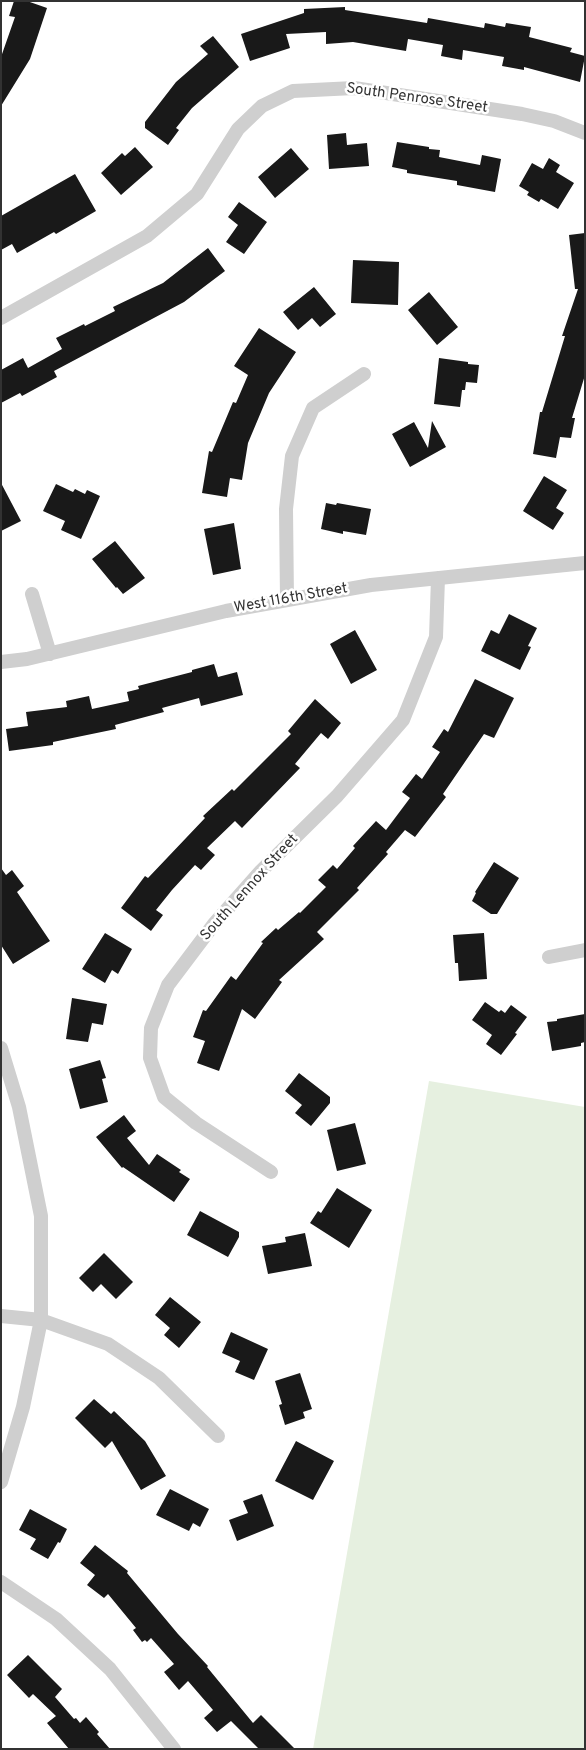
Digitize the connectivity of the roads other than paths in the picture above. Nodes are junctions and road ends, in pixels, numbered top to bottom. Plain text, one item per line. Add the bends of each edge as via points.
1 (585, 133) edge
2 (1, 318) edge
3 (364, 374) dead end
4 (585, 563) edge
5 (438, 578) junction
6 (32, 594) dead end
7 (287, 600) junction
8 (50, 654) junction
9 (1, 662) edge
10 (585, 950) edge
11 (549, 957) dead end
12 (1, 1048) edge
13 (271, 1172) dead end
14 (1, 1316) edge
15 (41, 1320) junction
16 (218, 1436) dead end
17 (1, 1482) edge
18 (1, 1582) edge
19 (174, 1749) edge

1 - 2 street, South Penrose Street via 554,121 522,114 354,88 293,91 262,106 238,129 197,194 147,236
3 - 7 street via 313,408 292,456 286,509
4 - 5 street, West 116th Street
5 - 7 street, West 116th Street via 372,585
5 - 13 street, South Lennox Street via 436,637 403,720 337,796 261,871 214,924 168,985 151,1028 150,1058 164,1096 196,1123
6 - 8 street
7 - 8 street, West 116th Street via 226,611
8 - 9 street, West 116th Street
10 - 11 street
12 - 15 street via 19,1107 41,1216
14 - 15 street
15 - 16 street via 108,1344 159,1378
15 - 17 street via 23,1407
18 - 19 street via 56,1619 110,1669

